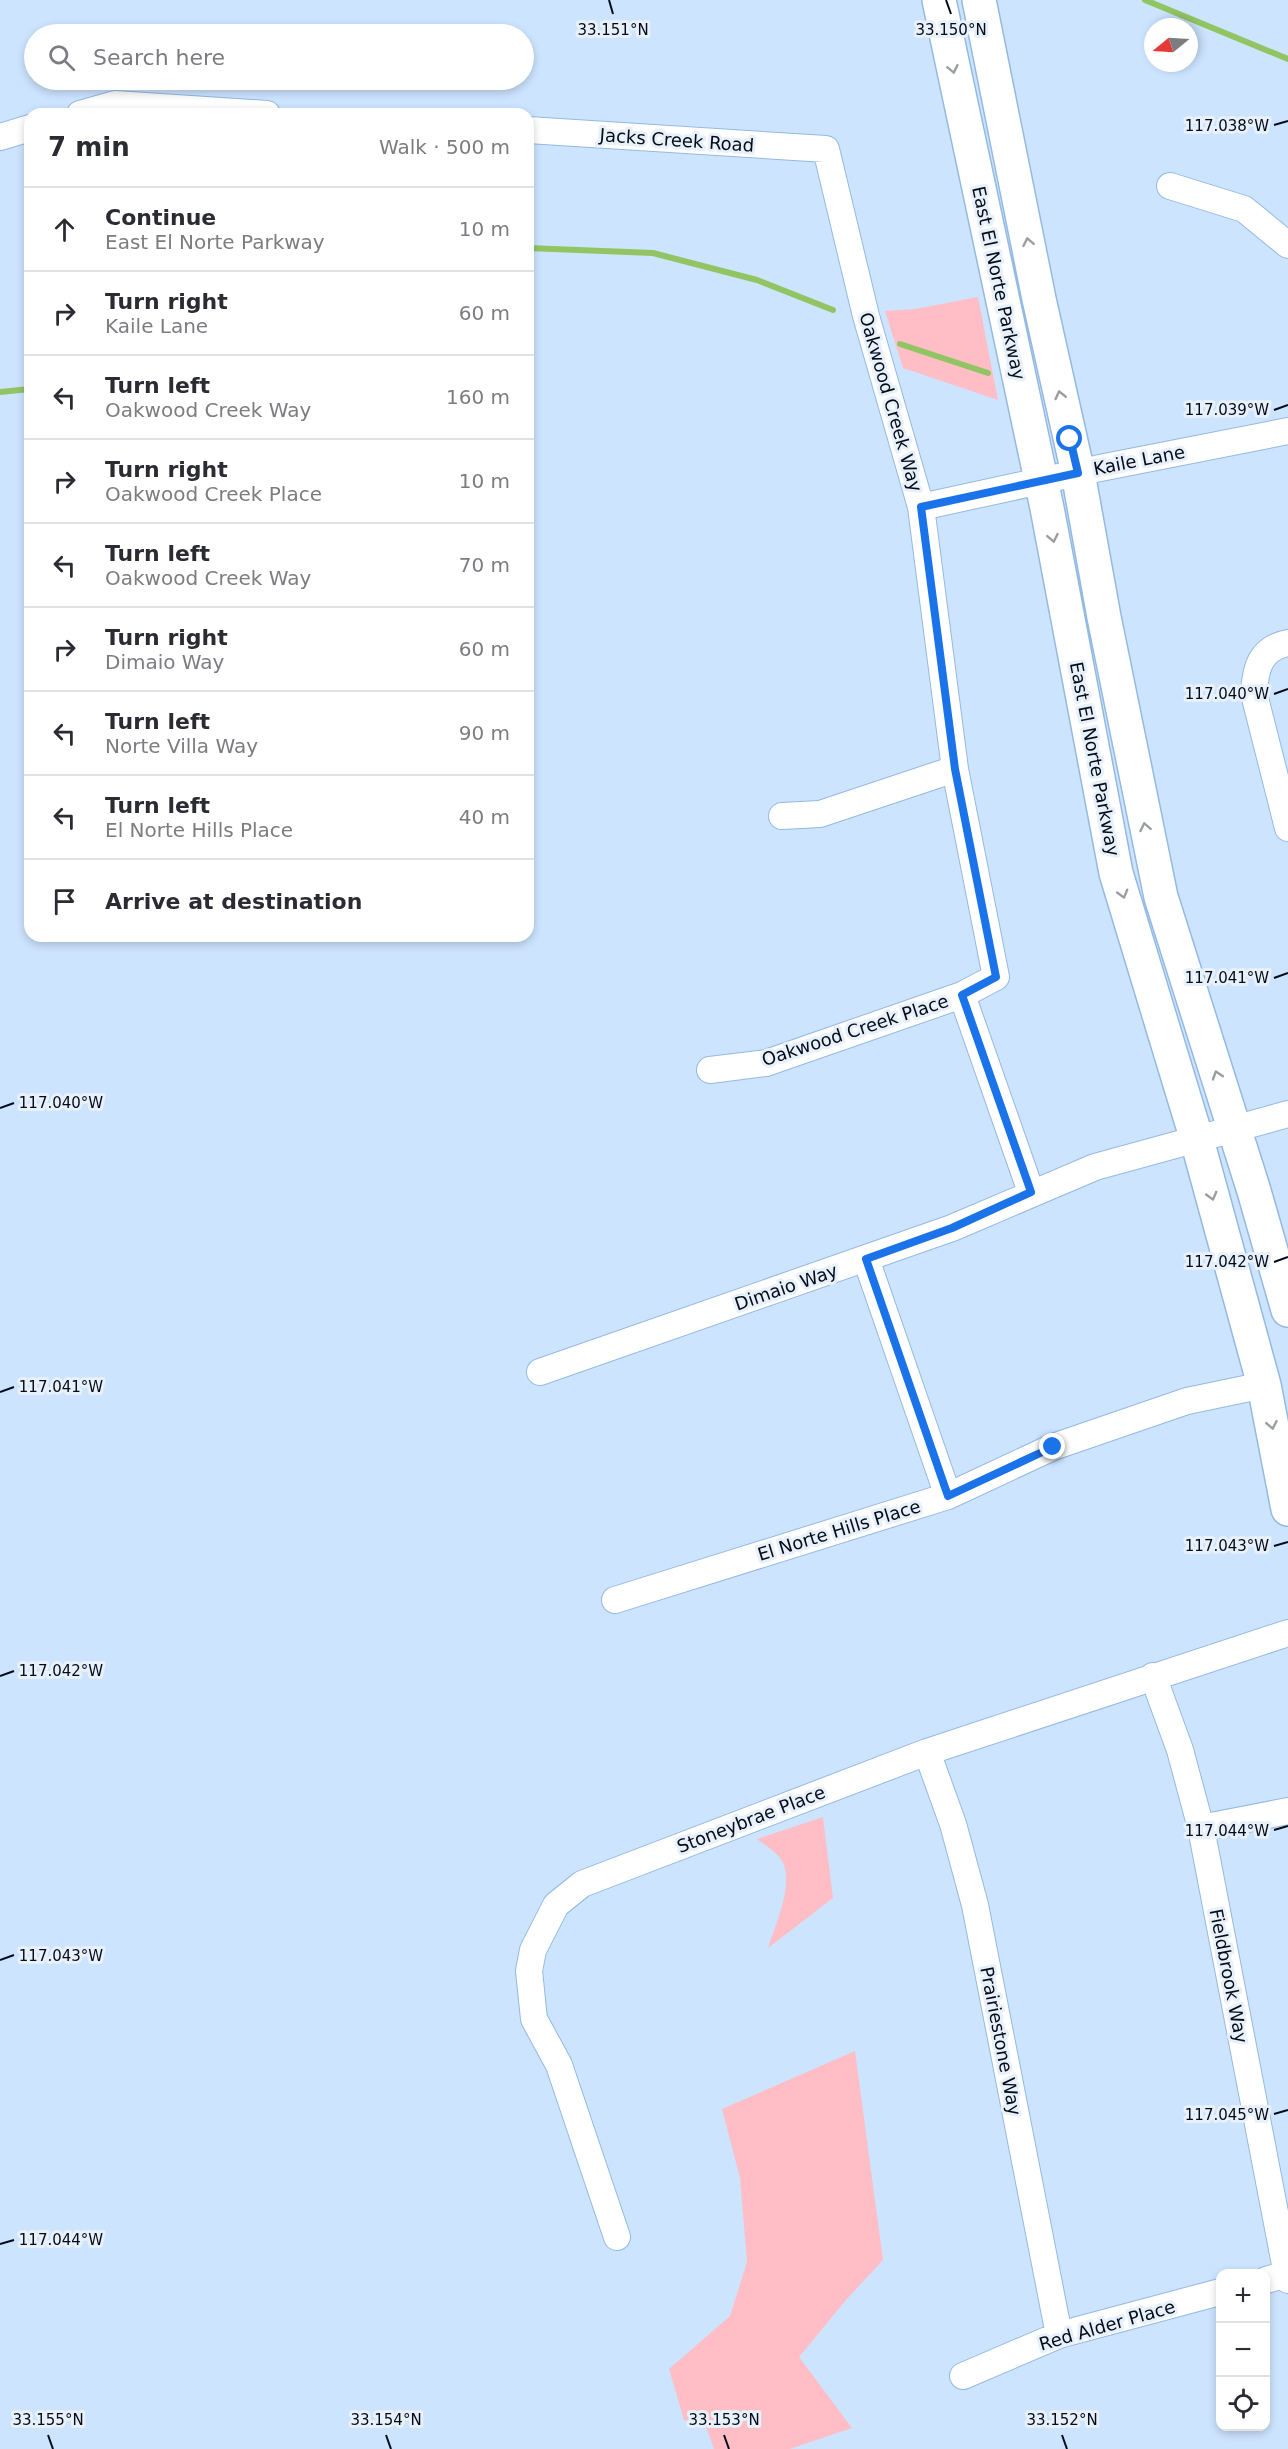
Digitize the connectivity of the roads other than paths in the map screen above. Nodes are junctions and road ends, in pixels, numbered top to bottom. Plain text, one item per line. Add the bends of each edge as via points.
1 (940, 6) edge
2 (980, 6) edge
3 (101, 108) edge
4 (162, 108) edge
5 (24, 130) edge
6 (534, 130) edge
7 (0, 136) edge
8 (826, 149) joint
9 (1170, 186) dead end
10 (1288, 245) edge
11 (1288, 431) edge
12 (1078, 473) junction
13 (1041, 480) junction
14 (921, 507) junction
15 (1288, 643) edge
16 (955, 769) junction
17 (782, 816) dead end
18 (1288, 828) edge
19 (996, 977) joint
20 (962, 995) junction
21 (710, 1070) dead end
22 (1288, 1114) edge
23 (1235, 1130) junction
24 (1197, 1140) junction
25 (1031, 1192) junction
26 (866, 1259) junction
27 (1288, 1310) edge
28 (540, 1372) dead end
29 (1264, 1385) junction
30 (948, 1496) junction
31 (1288, 1509) edge
32 (615, 1600) dead end
33 (1288, 1633) edge
34 (1153, 1676) junction
35 (927, 1752) junction
36 (1288, 1811) edge
37 (1201, 1828) junction
38 (617, 2237) dead end
39 (1280, 2278) edge
40 (1216, 2293) edge
41 (1059, 2335) junction
42 (963, 2376) dead end

1 -> 13 main road, East El Norte Parkway
12 -> 2 main road, East El Norte Parkway
3 - 4 street via 115,104
5 - 7 street
6 - 8 street, Jacks Creek Road
8 - 14 street, Oakwood Creek Way via 866,316
9 - 10 street via 1244,209
11 - 12 street, Kaile Lane
12 - 13 street, Kaile Lane
23 -> 12 main road, East El Norte Parkway via 1161,897
13 - 14 street, Kaile Lane
13 -> 24 main road, East El Norte Parkway via 1116,873
14 - 16 street, Oakwood Creek Way
15 - 18 street via 1265,653 1255,672 1254,694
16 - 17 street via 820,814
16 - 19 street, Oakwood Creek Way
19 - 20 street, Oakwood Creek Place
20 - 21 street, Oakwood Creek Place via 766,1063
20 - 25 street
22 - 23 street, Dimaio Way
23 - 24 street, Dimaio Way
23 - 27 main road, East El Norte Parkway
24 - 25 street, Dimaio Way via 1095,1167
24 -> 29 main road, East El Norte Parkway
25 - 26 street, Dimaio Way via 952,1228
26 - 28 street, Dimaio Way
26 - 30 street
29 - 30 street, El Norte Hills Place via 1187,1401 1053,1447
29 -> 31 main road, East El Norte Parkway
30 - 32 street, El Norte Hills Place
33 - 34 street, Stoneybrae Place
34 - 35 street, Stoneybrae Place
34 - 37 street, Fieldbrook Way via 1180,1750
35 - 38 street, Stoneybrae Place via 582,1884 556,1905 533,1950 529,1971 534,2019 559,2065
35 - 41 street, Prairiestone Way via 954,1824 975,1905
36 - 37 street
37 - 39 street, Fieldbrook Way
40 - 41 street, Red Alder Place
41 - 42 street, Red Alder Place

